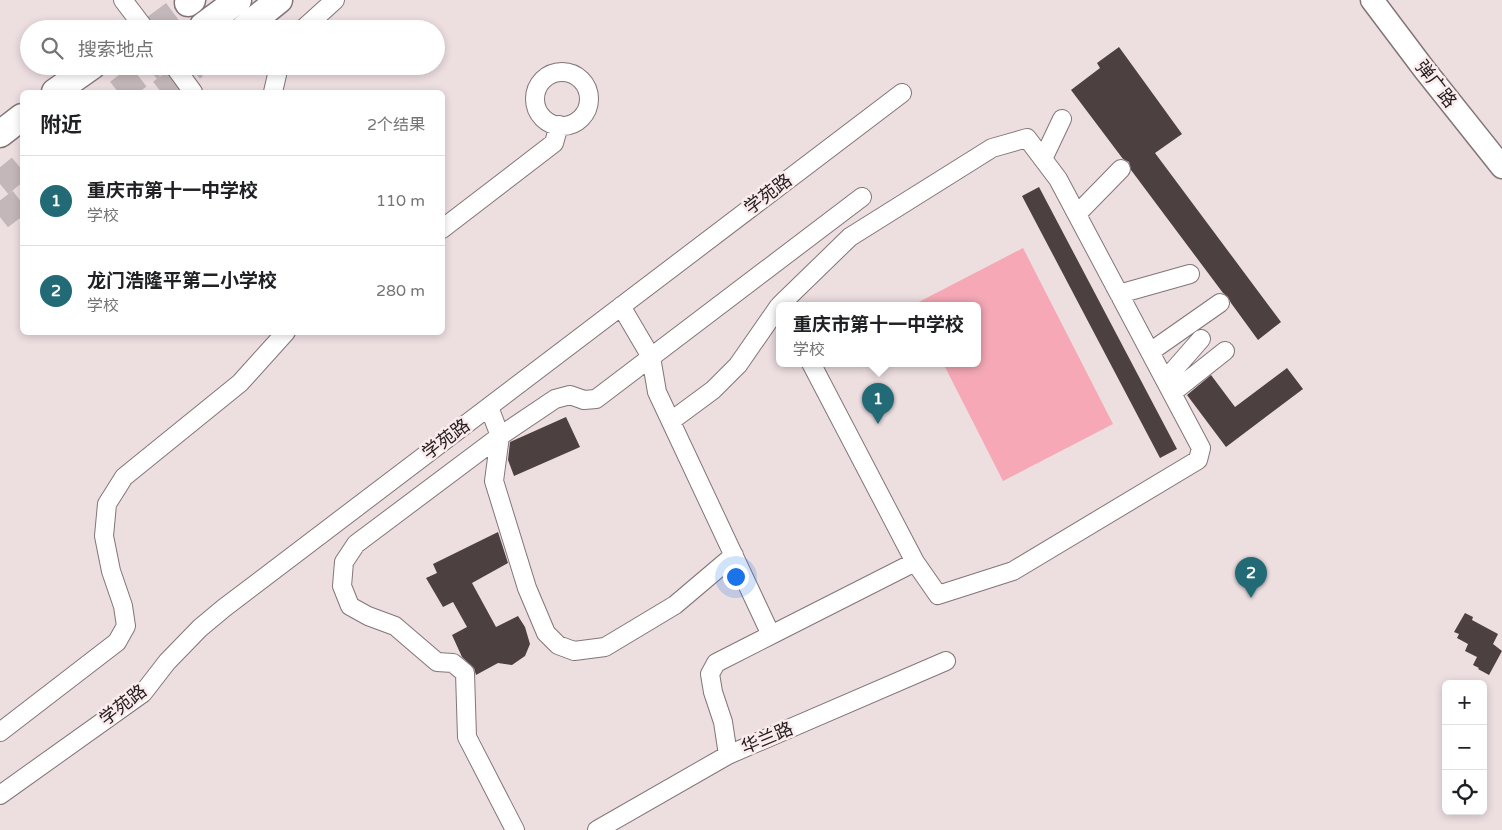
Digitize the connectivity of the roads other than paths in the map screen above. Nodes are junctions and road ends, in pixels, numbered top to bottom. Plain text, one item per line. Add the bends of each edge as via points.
1 (124, 0) edge
2 (238, 0) edge
3 (285, 0) edge
4 (335, 0) edge
5 (1372, 0) edge
6 (261, 14) edge
7 (138, 20) edge
8 (211, 20) edge
9 (313, 20) edge
10 (79, 75) edge
11 (181, 75) edge
12 (277, 75) edge
13 (58, 90) edge
14 (192, 90) edge
15 (273, 90) edge
16 (902, 92) dead end
17 (1062, 118) dead end
18 (20, 119) edge
19 (559, 125) dead end
20 (0, 134) edge
21 (1043, 159) junction
22 (1502, 167) edge
23 (1121, 169) dead end
24 (862, 197) dead end
25 (1076, 214) junction
26 (445, 226) edge
27 (1190, 274) dead end
28 (1119, 294) junction
29 (783, 302) edge
30 (1220, 303) dead end
31 (621, 306) junction
32 (776, 311) edge
33 (283, 335) edge
34 (1201, 339) dead end
35 (1225, 351) dead end
36 (1150, 352) junction
37 (651, 357) junction
38 (813, 367) edge
39 (1168, 386) junction
40 (489, 407) junction
41 (671, 421) junction
42 (500, 436) junction
43 (734, 555) junction
44 (914, 562) junction
45 (771, 635) junction
46 (946, 660) dead end
47 (0, 732) edge
48 (728, 755) junction
49 (0, 795) edge
50 (515, 830) edge
51 (597, 830) edge

1 - 7 street
2 - 8 highway
3 - 6 highway
4 - 9 street
5 - 22 main road, 弹广路
10 - 13 highway
11 - 14 street
12 - 15 street
16 - 31 street, 学苑路
17 - 21 street
18 - 20 highway
19 - 26 street via 554,143
21 - 25 street via 1058,179
21 - 29 street via 1027,138 992,148 850,237
23 - 25 street
24 - 37 street
25 - 28 street
27 - 28 street
28 - 36 street
30 - 36 street
31 - 37 street
31 - 40 street, 学苑路
32 - 41 street via 738,365 713,390
33 - 47 street via 240,383 124,477 108,504 104,536 126,626 117,642
34 - 39 street
35 - 39 street
36 - 39 street
37 - 41 street via 658,392
37 - 42 street via 596,399 584,400 570,395 555,399
38 - 44 street
39 - 44 street via 1201,448 1198,460 1013,571 938,595
40 - 42 street
40 - 49 street, 学苑路 via 200,628 143,693
41 - 43 street
42 - 43 street via 494,481 527,588 546,633 558,645 574,651 605,647 675,605
42 - 50 street via 356,544 344,562 342,586 350,606 395,626 437,662 453,663 464,673 467,737
43 - 45 street
44 - 45 street
45 - 48 street via 716,663 710,674
46 - 48 street, 华兰路
48 - 51 street, 华兰路

